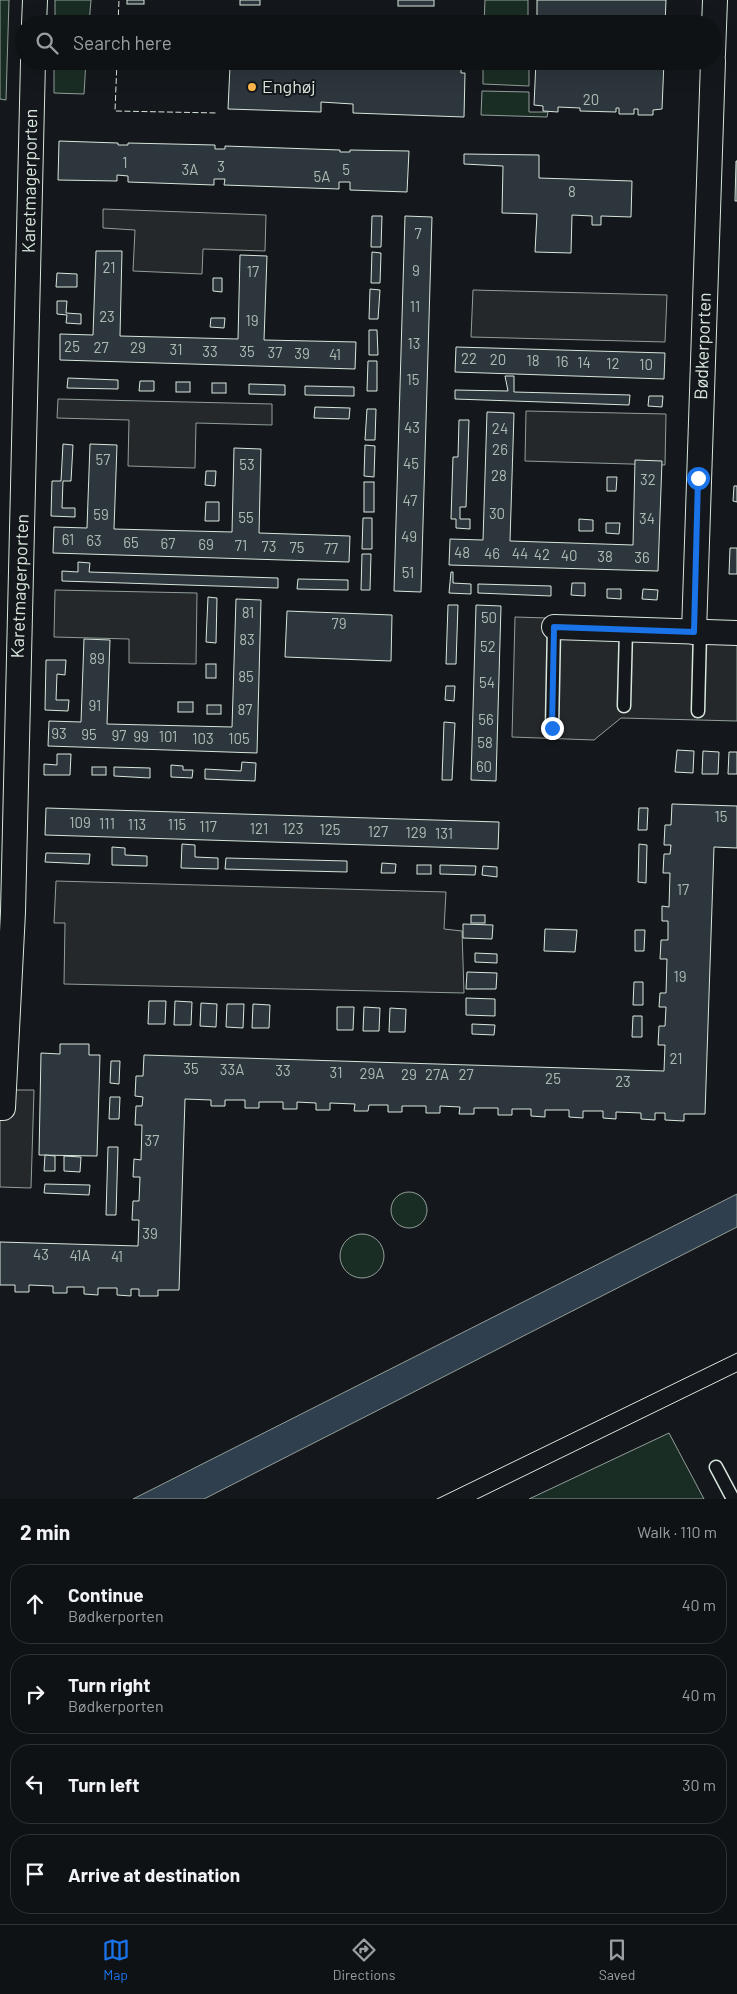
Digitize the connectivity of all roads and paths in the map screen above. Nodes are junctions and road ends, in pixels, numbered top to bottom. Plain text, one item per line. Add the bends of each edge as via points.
1 (35, 0) edge
2 (715, 0) edge
3 (34, 15) edge
4 (714, 15) edge
5 (33, 70) edge
6 (713, 70) edge
7 (554, 627) joint
8 (626, 629) junction
9 (697, 632) junction
10 (737, 632) edge
11 (624, 706) dead end
12 (698, 711) dead end
13 (552, 728) dead end
14 (0, 1108) edge
15 (716, 1467) dead end
16 (733, 1499) edge

1 - 3 street
2 - 4 street
5 - 14 street, Karetmagerporten via 13,912 3,1108
6 - 9 street, Bødkerporten
7 - 8 street
7 - 13 lane
8 - 9 street
8 - 11 lane
9 - 10 street
9 - 12 lane
15 - 16 lane

